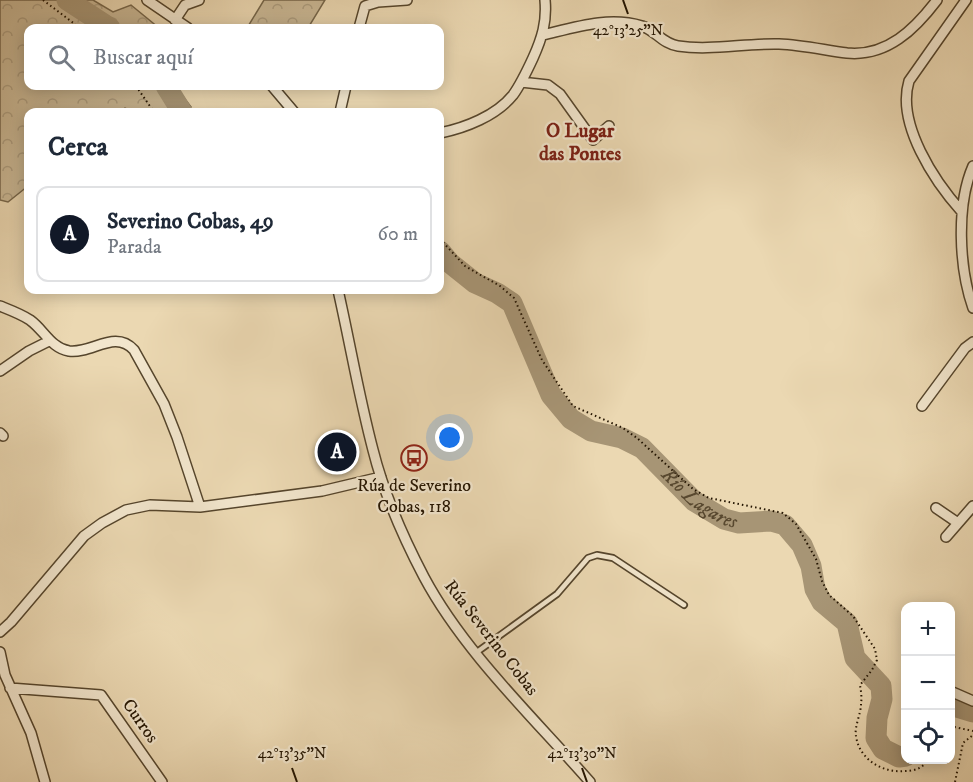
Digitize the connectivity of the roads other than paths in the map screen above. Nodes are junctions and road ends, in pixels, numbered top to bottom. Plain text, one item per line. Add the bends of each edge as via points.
1 (147, 0) edge
2 (199, 0) edge
3 (407, 0) edge
4 (545, 0) edge
5 (937, 0) edge
6 (966, 0) edge
7 (175, 20) junction
8 (182, 24) edge
9 (360, 24) edge
10 (543, 35) junction
11 (521, 82) junction
12 (275, 90) edge
13 (345, 90) edge
14 (291, 108) edge
15 (341, 108) edge
16 (609, 126) dead end
17 (444, 132) edge
18 (973, 166) edge
19 (962, 212) junction
20 (339, 294) edge
21 (0, 306) edge
22 (973, 308) edge
23 (50, 341) junction
24 (973, 342) edge
25 (0, 371) edge
26 (922, 406) dead end
27 (381, 477) junction
28 (973, 506) edge
29 (200, 507) junction
30 (936, 508) dead end
31 (958, 523) junction
32 (946, 537) dead end
33 (684, 605) dead end
34 (0, 632) edge
35 (0, 652) edge
36 (477, 652) junction
37 (3, 675) edge
38 (10, 688) junction
39 (955, 693) edge
40 (973, 701) edge
41 (45, 782) edge
42 (162, 782) edge
43 (590, 782) edge

1 - 7 street
2 - 7 street via 185,5
3 - 9 street via 365,6
4 - 10 street
5 - 10 street via 920,22 897,41 858,53 778,44 675,46 643,27 615,22 590,23
6 - 19 street via 906,90 909,118 921,154
7 - 8 street
10 - 11 street
11 - 16 street via 548,85 560,94 593,140
11 - 17 street via 501,107
12 - 14 street
13 - 15 street
18 - 19 street via 966,181
19 - 22 street via 964,275
20 - 27 street, Rúa Severino Cobas
21 - 23 street via 30,320
23 - 25 street
23 - 29 street via 74,351 112,341 128,343 164,404
24 - 26 street
27 - 29 street via 330,490
27 - 36 street, Rúa Severino Cobas via 425,578
28 - 31 street
29 - 34 street via 142,505 102,523 77,544
30 - 31 street
31 - 32 street
33 - 36 lane via 613,558 597,555 588,558 557,594
35 - 37 street
36 - 43 street, Rúa Severino Cobas
37 - 38 street
38 - 41 street via 31,733
38 - 42 street, Curros via 101,695
39 - 40 street

